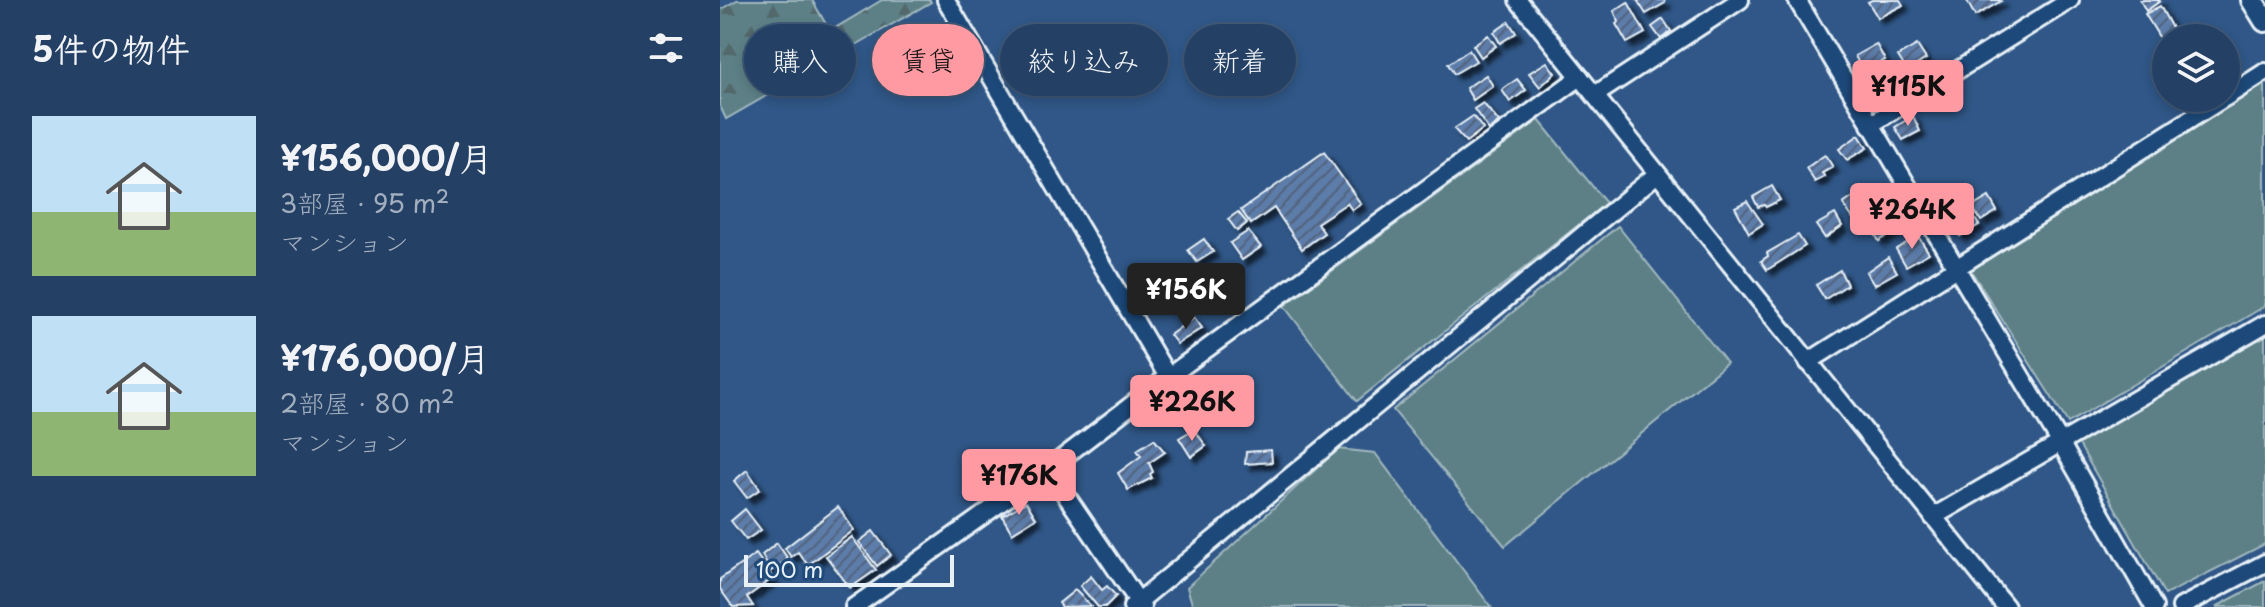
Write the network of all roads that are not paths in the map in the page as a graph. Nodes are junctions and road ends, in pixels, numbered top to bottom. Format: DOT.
graph roads {
  1 [pos="946,0"];
  2 [pos="1518,0"];
  3 [pos="1740,0"];
  4 [pos="1797,0"];
  5 [pos="2070,0"];
  6 [pos="2252,0"];
  7 [pos="2265,21"];
  8 [pos="2265,72"];
  9 [pos="1580,77"];
  10 [pos="2240,88"];
  11 [pos="1595,95"];
  12 [pos="2201,112"];
  13 [pos="1870,125"];
  14 [pos="1657,174"];
  15 [pos="1956,266"];
  16 [pos="2265,324"];
  17 [pos="1808,362"];
  18 [pos="1168,377"];
  19 [pos="2060,442"];
  20 [pos="1048,469"];
  21 [pos="1933,517"];
  22 [pos="2265,563"];
  23 [pos="1138,605"];
  24 [pos="854,607"];
  25 [pos="2006,607"];
  26 [pos="2154,607"];
  27 [pos="2181,607"];
  1 -- 18 [label="street"];
  2 -- 9 [label="street"];
  3 -- 11 [label="street"];
  4 -- 13 [label="street"];
  5 -- 13 [label="street"];
  6 -- 7 [label="main road"];
  8 -- 10 [label="street"];
  9 -- 11 [label="street"];
  9 -- 18 [label="street"];
  11 -- 14 [label="street"];
  12 -- 15 [label="street"];
  13 -- 15 [label="street"];
  14 -- 17 [label="street"];
  14 -- 23 [label="street"];
  15 -- 17 [label="street"];
  15 -- 19 [label="street"];
  16 -- 19 [label="street"];
  17 -- 21 [label="street"];
  18 -- 20 [label="street"];
  19 -- 21 [label="street"];
  19 -- 26 [label="street"];
  20 -- 23 [label="street"];
  20 -- 24 [label="street"];
  21 -- 25 [label="street"];
  22 -- 27 [label="street"];
}
